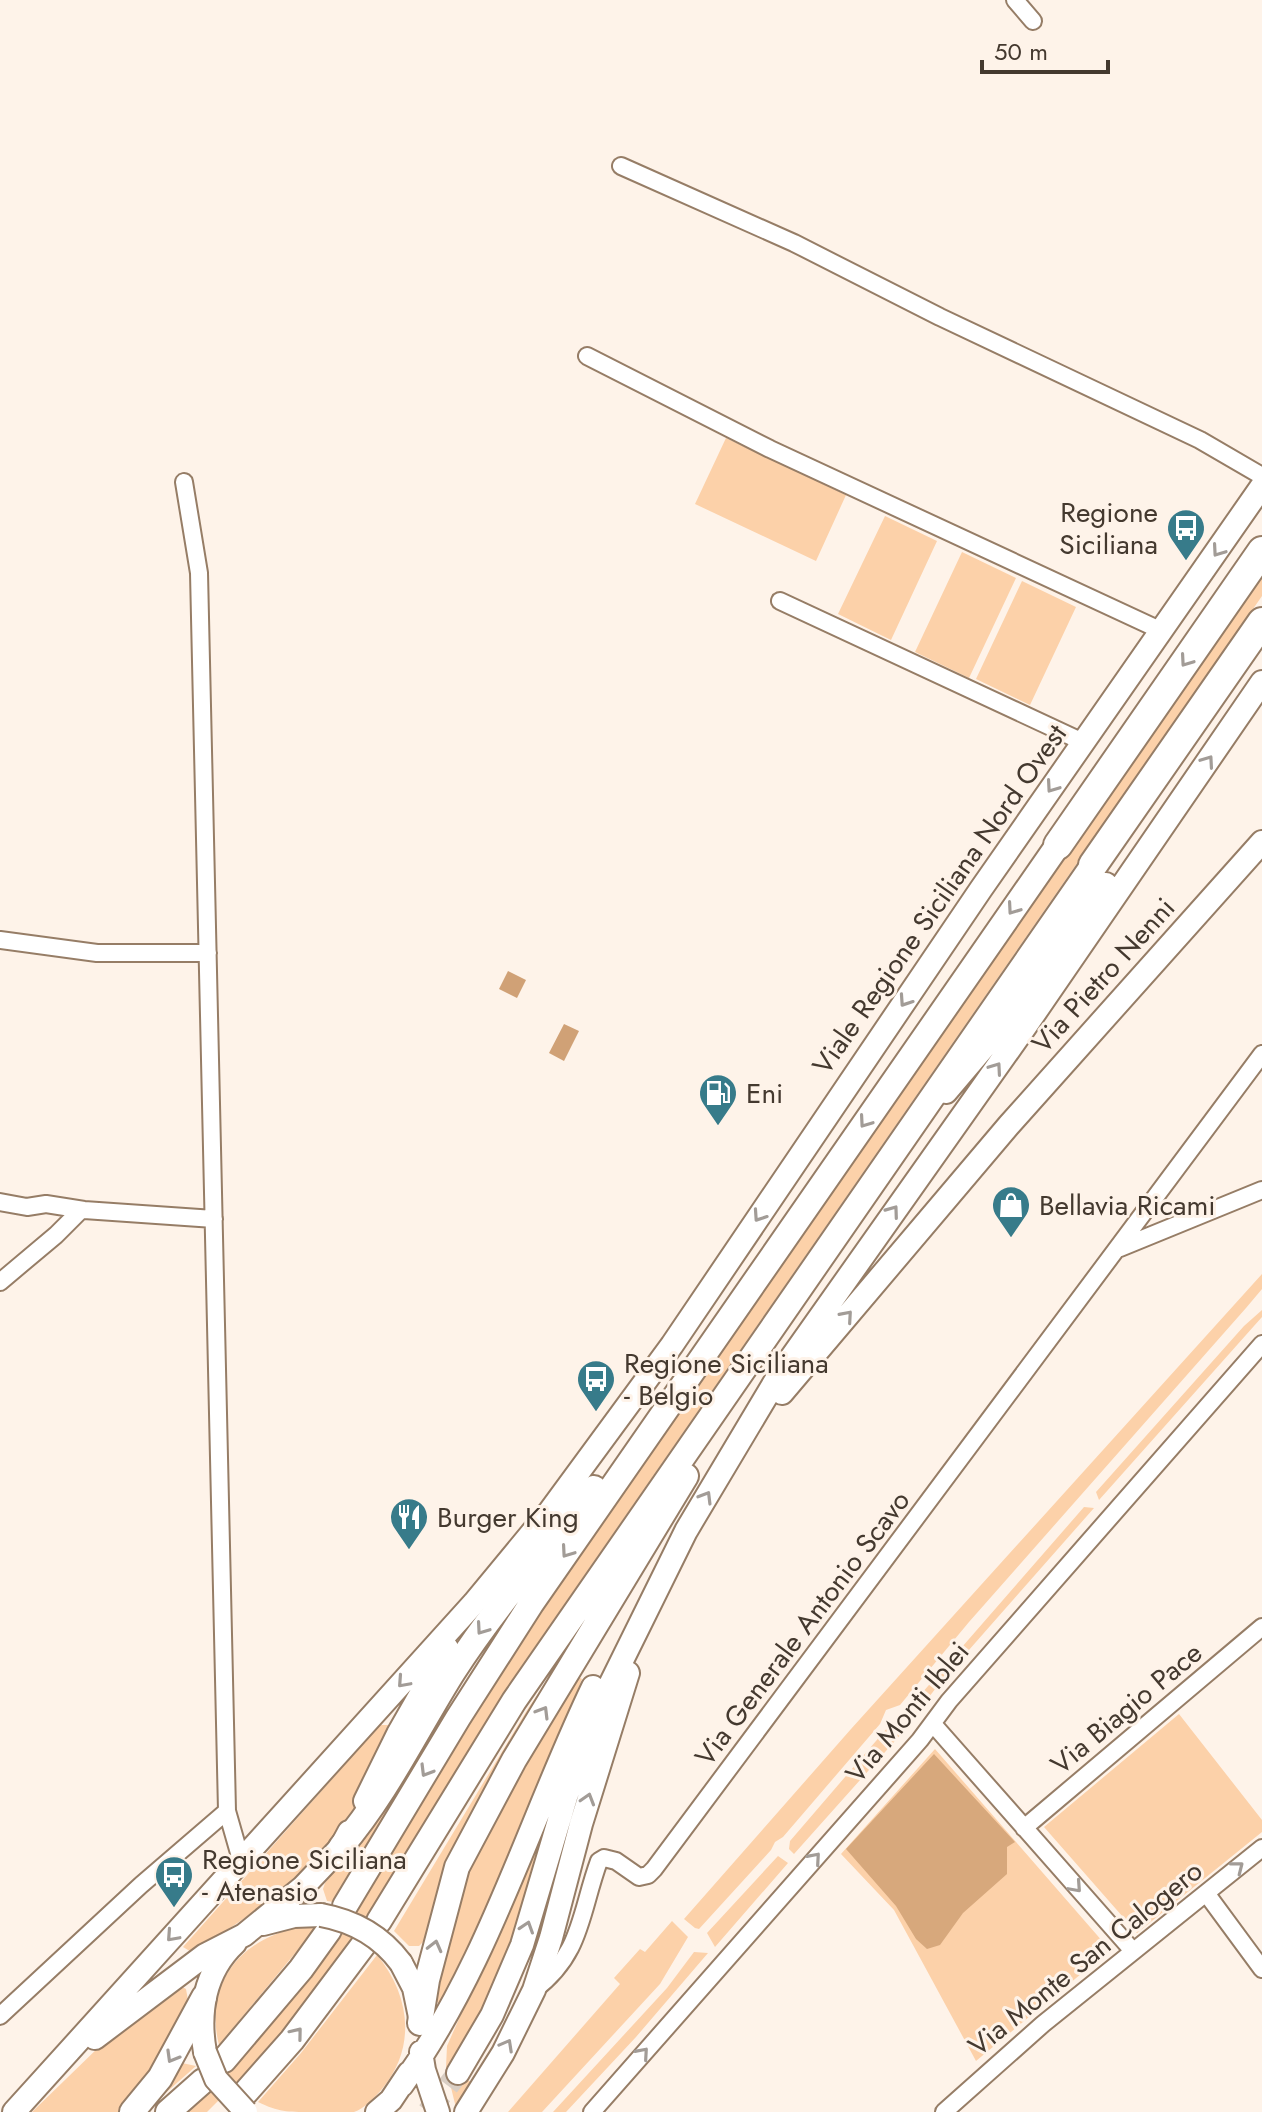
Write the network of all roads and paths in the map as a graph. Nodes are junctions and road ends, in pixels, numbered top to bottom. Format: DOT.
graph roads {
  1 [pos="1015,0"];
  2 [pos="1033,21"];
  3 [pos="621,166"];
  4 [pos="587,356"];
  5 [pos="1262,476"];
  6 [pos="184,482"];
  7 [pos="1262,486"];
  8 [pos="1262,551"];
  9 [pos="780,601"];
  10 [pos="1262,622"];
  11 [pos="1162,631"];
  12 [pos="1262,682"];
  13 [pos="1083,742"];
  14 [pos="1175,808"];
  15 [pos="1262,842"];
  16 [pos="1058,845"];
  17 [pos="1093,865"];
  18 [pos="0,940"];
  19 [pos="208,953"];
  20 [pos="1262,1054"];
  21 [pos="951,1131"];
  22 [pos="989,1148"];
  23 [pos="878,1172"];
  24 [pos="1262,1190"];
  25 [pos="0,1202"];
  26 [pos="81,1210"];
  27 [pos="214,1219"];
  28 [pos="1119,1249"];
  29 [pos="771,1258"];
  30 [pos="804,1280"];
  31 [pos="0,1282"];
  32 [pos="1262,1344"];
  33 [pos="726,1463"];
  34 [pos="686,1531"];
  35 [pos="474,1603"];
  36 [pos="649,1608"];
  37 [pos="1262,1627"];
  38 [pos="933,1724"];
  39 [pos="227,1811"];
  40 [pos="1024,1828"];
  41 [pos="341,1847"];
  42 [pos="1262,1848"];
  43 [pos="241,1860"];
  44 [pos="1206,1893"];
  45 [pos="345,1906"];
  46 [pos="379,1921"];
  47 [pos="325,1923"];
  48 [pos="244,1935"];
  49 [pos="364,1944"];
  50 [pos="1133,1951"];
  51 [pos="1262,1969"];
  52 [pos="534,1990"];
  53 [pos="204,1997"];
  54 [pos="0,2016"];
  55 [pos="420,2041"];
  56 [pos="214,2056"];
  57 [pos="458,2073"];
  58 [pos="203,2081"];
  59 [pos="37,2086"];
  60 [pos="246,2102"];
  61 [pos="14,2112"];
  62 [pos="132,2112"];
  63 [pos="168,2112"];
  64 [pos="377,2112"];
  65 [pos="438,2112"];
  66 [pos="466,2112"];
  67 [pos="592,2112"];
  68 [pos="944,2112"];
  1 -- 2 [label="street"];
  3 -- 5 [label="street"];
  4 -- 11 [label="street"];
  6 -- 19 [label="street"];
  7 -- 11 [label="street, Viale Regione Siciliana Nord Ovest, one-way"];
  8 -- 16 [label="highway, one-way"];
  9 -- 13 [label="street"];
  10 -- 17 [label="highway"];
  11 -- 13 [label="street, Viale Regione Siciliana Nord Ovest"];
  14 -- 12 [label="street, one-way"];
  13 -- 35 [label="street, Viale Regione Siciliana Nord Ovest, one-way"];
  21 -- 14 [label="street, one-way"];
  14 -- 23 [label="street"];
  15 -- 22 [label="street, Via Pietro Nenni"];
  16 -- 29 [label="main road, one-way"];
  17 -- 23 [label="main road"];
  18 -- 19 [label="street"];
  19 -- 27 [label="street"];
  20 -- 28 [label="street, Via Generale Antonio Scavo"];
  21 -- 22 [label="street, Via Pietro Nenni"];
  33 -- 21 [label="street, one-way"];
  33 -- 22 [label="street, Via Pietro Nenni, one-way"];
  23 -- 30 [label="main road"];
  24 -- 28 [label="street"];
  25 -- 26 [label="street"];
  26 -- 27 [label="street"];
  26 -- 31 [label="street"];
  27 -- 39 [label="street"];
  28 -- 52 [label="street, Via Generale Antonio Scavo"];
  29 -- 41 [label="main road, one-way"];
  29 -- 45 [label="main road, one-way"];
  30 -- 46 [label="main road"];
  55 -- 30 [label="main road, one-way"];
  32 -- 38 [label="street, Via Monti Iblei"];
  34 -- 33 [label="street, one-way"];
  34 -- 36 [label="street"];
  34 -- 55 [label="street"];
  35 -- 41 [label="street"];
  35 -- 43 [label="street, Viale Regione Siciliana Nord Ovest, one-way"];
  52 -- 36 [label="street, one-way"];
  57 -- 36 [label="street, one-way"];
  37 -- 40 [label="street, Via Biagio Pace"];
  38 -- 40 [label="street"];
  67 -- 38 [label="street, Via Monti Iblei, one-way"];
  39 -- 43 [label="street"];
  39 -- 54 [label="street"];
  40 -- 50 [label="street, one-way"];
  41 -- 48 [label="street"];
  44 -- 42 [label="street, Via Monte San Calogero, one-way"];
  43 -- 59 [label="street, Viale Regione Siciliana Nord Ovest, one-way"];
  44 -- 50 [label="street, Via Monte San Calogero"];
  44 -- 51 [label="street"];
  47 -- 48 [label="street"];
  47 -- 55 [label="street, bridge"];
  47 -- 56 [label="main road"];
  48 -- 53 [label="street"];
  48 -- 59 [label="street"];
  60 -- 49 [label="main road, one-way"];
  50 -- 68 [label="street, Via Monte San Calogero"];
  66 -- 52 [label="street, one-way"];
  53 -- 56 [label="street"];
  53 -- 62 [label="main road, one-way"];
  55 -- 64 [label="street"];
  55 -- 65 [label="street"];
  56 -- 60 [label="street, bridge"];
  58 -- 63 [label="main road"];
  59 -- 61 [label="street, Viale Regione Siciliana Nord Ovest"];
}
